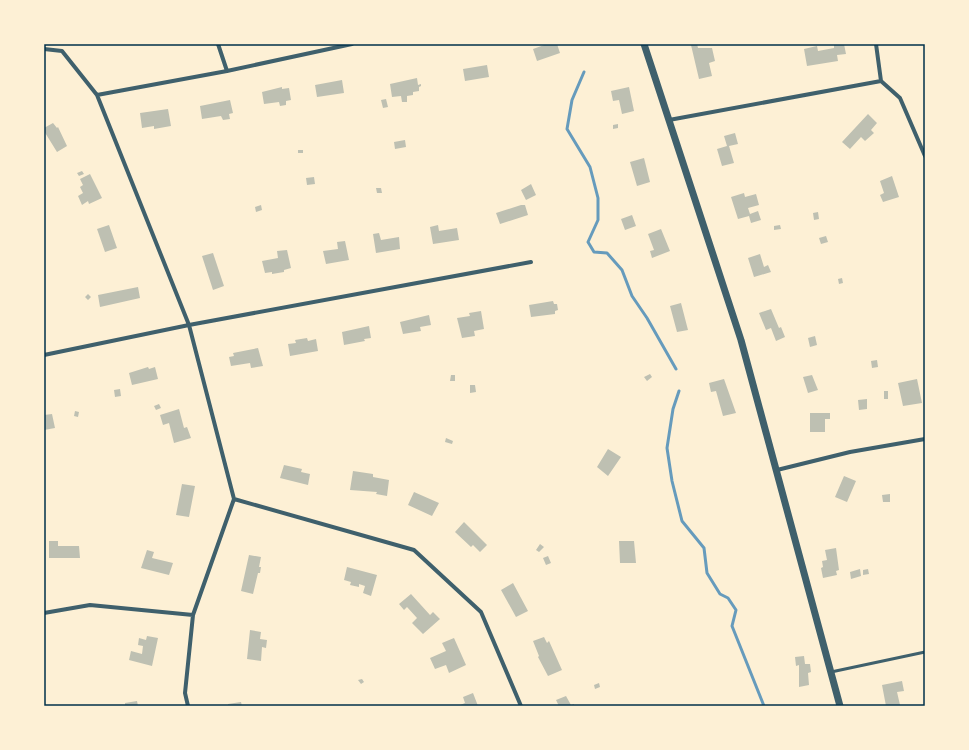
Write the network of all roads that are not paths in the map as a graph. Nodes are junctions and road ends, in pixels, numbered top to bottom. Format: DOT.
graph roads {
  1 [pos="218,44"];
  2 [pos="352,44"];
  3 [pos="644,44"];
  4 [pos="876,44"];
  5 [pos="44,49"];
  6 [pos="228,72"];
  7 [pos="881,81"];
  8 [pos="97,95"];
  9 [pos="668,120"];
  10 [pos="925,156"];
  11 [pos="531,262"];
  12 [pos="189,326"];
  13 [pos="44,355"];
  14 [pos="925,439"];
  15 [pos="777,470"];
  16 [pos="234,499"];
  17 [pos="44,613"];
  18 [pos="193,615"];
  19 [pos="925,652"];
  20 [pos="830,672"];
  21 [pos="188,706"];
  22 [pos="521,706"];
  23 [pos="840,706"];
  1 -- 6 [label="street"];
  2 -- 6 [label="street"];
  3 -- 9 [label="street"];
  4 -- 7 [label="street"];
  5 -- 8 [label="street"];
  6 -- 8 [label="street"];
  7 -- 9 [label="street"];
  7 -- 10 [label="street"];
  8 -- 12 [label="street"];
  9 -- 15 [label="street"];
  11 -- 12 [label="street"];
  12 -- 13 [label="street"];
  12 -- 16 [label="street"];
  14 -- 15 [label="street"];
  15 -- 20 [label="street"];
  16 -- 18 [label="street"];
  16 -- 22 [label="street"];
  17 -- 18 [label="street"];
  18 -- 21 [label="street"];
  19 -- 20 [label="lane"];
  20 -- 23 [label="street"];
}
